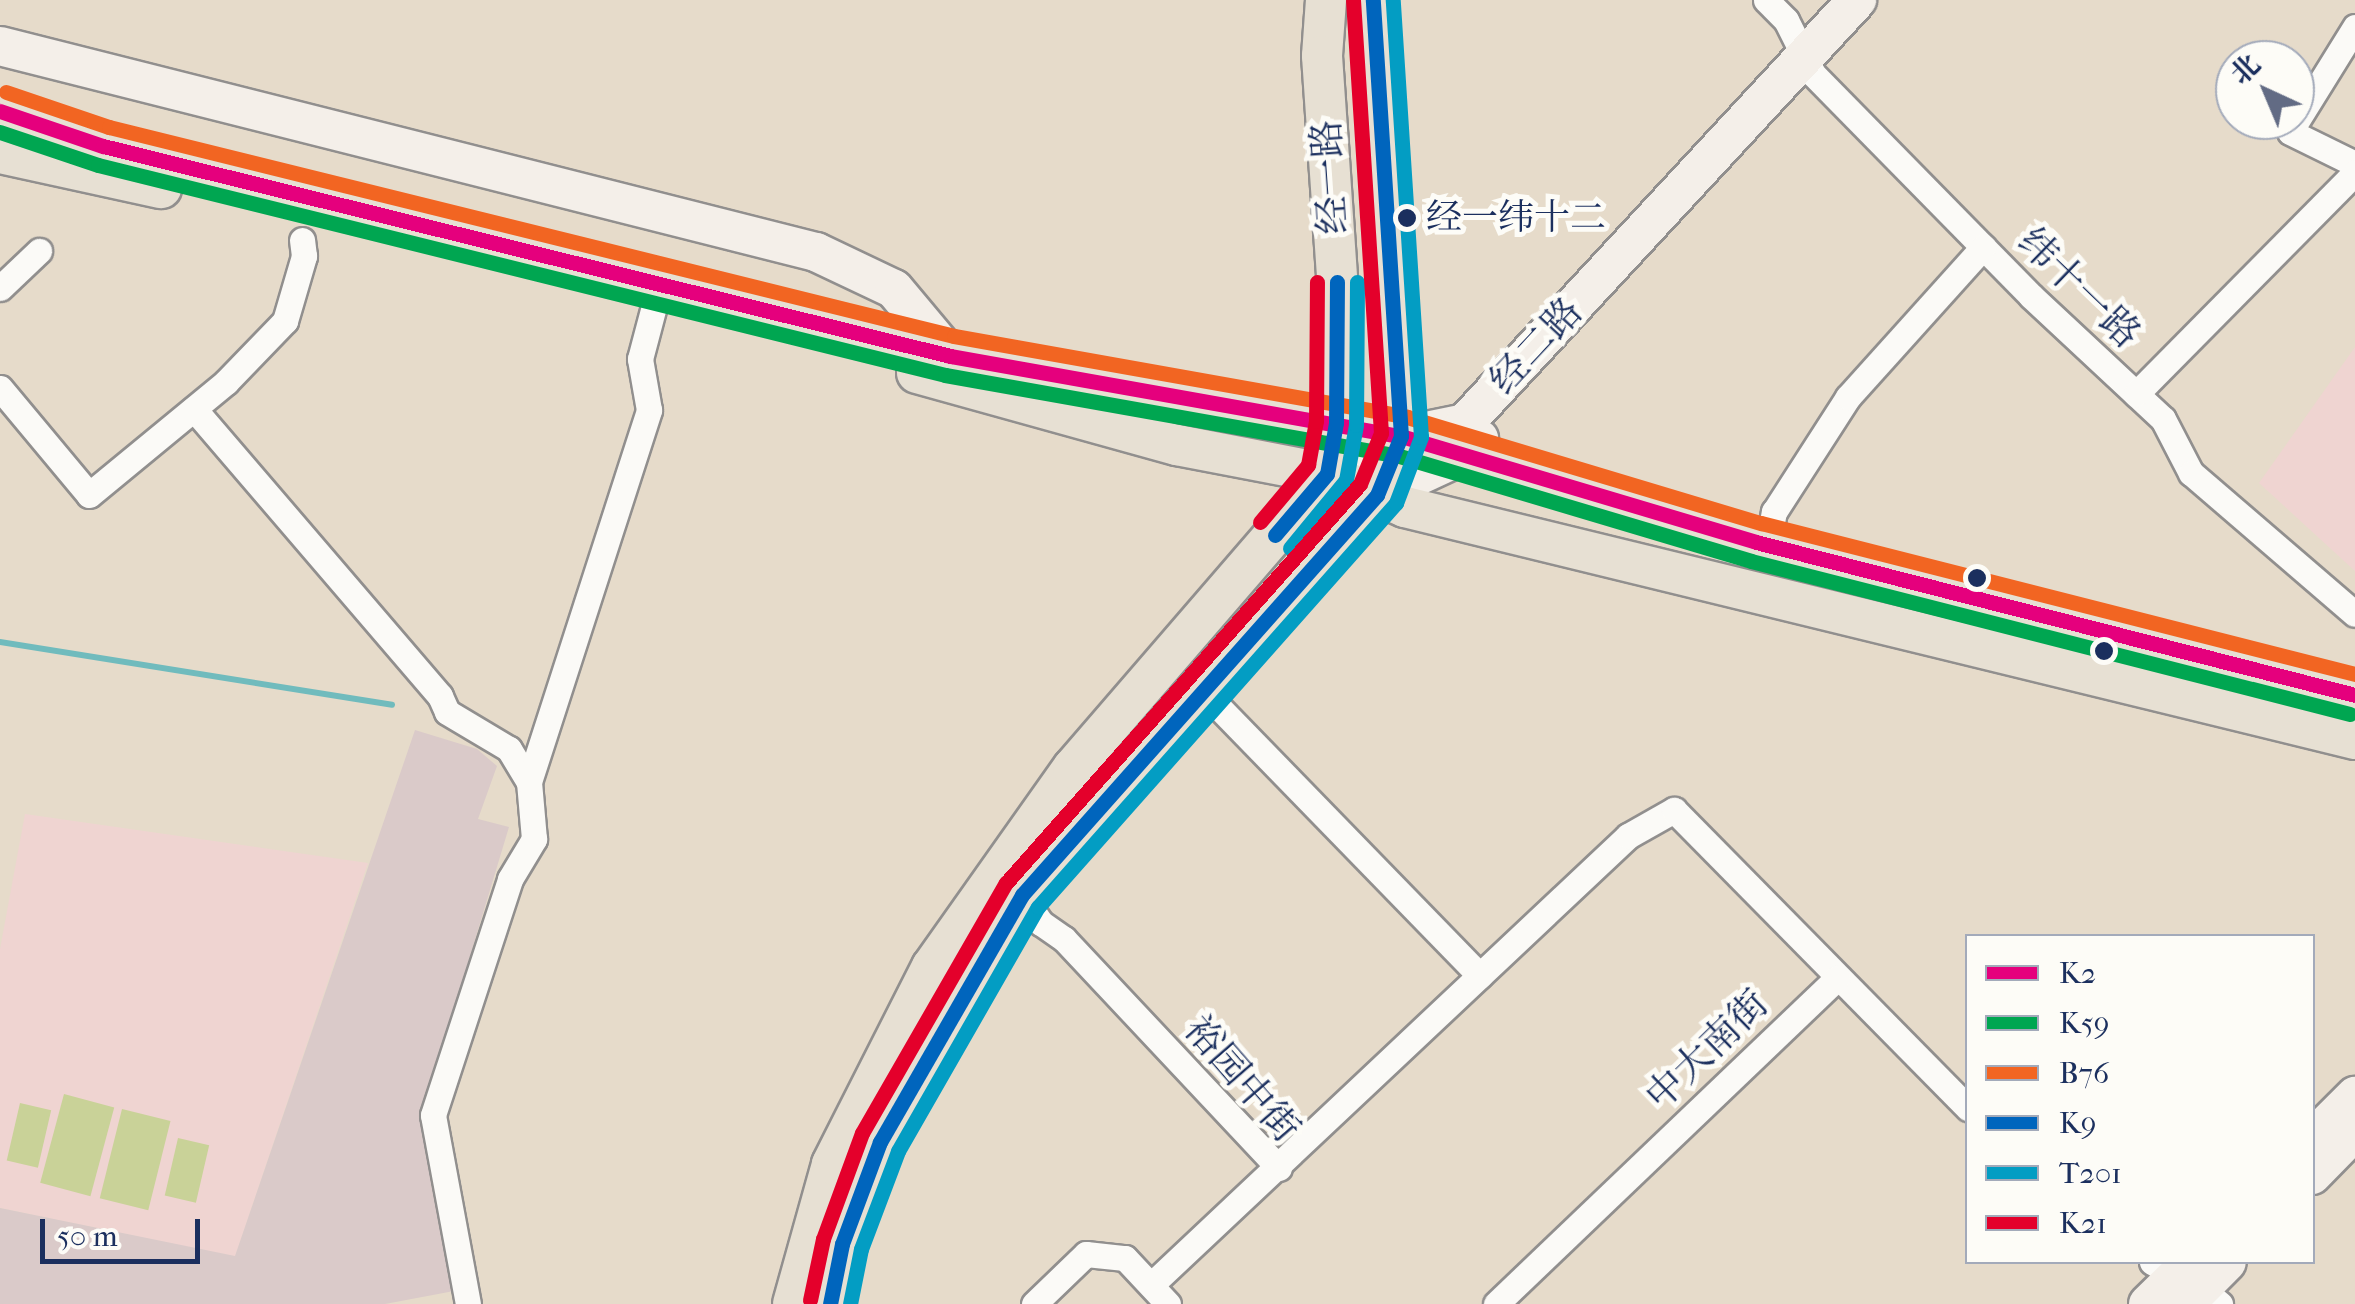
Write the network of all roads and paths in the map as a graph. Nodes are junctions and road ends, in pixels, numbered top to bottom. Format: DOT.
graph roads {
  1 [pos="1326,0"];
  2 [pos="1373,0"];
  3 [pos="1766,0"];
  4 [pos="1856,0"];
  5 [pos="1876,0"];
  6 [pos="2355,27"];
  7 [pos="0,46"];
  8 [pos="1810,66"];
  9 [pos="0,111"];
  10 [pos="0,152"];
  11 [pos="2355,164"];
  12 [pos="2355,173"];
  13 [pos="302,240"];
  14 [pos="1983,247"];
  15 [pos="39,250"];
  16 [pos="0,288"];
  17 [pos="654,306"];
  18 [pos="950,356"];
  19 [pos="0,388"];
  20 [pos="2136,394"];
  21 [pos="194,410"];
  22 [pos="1336,423"];
  23 [pos="1401,436"];
  24 [pos="1463,455"];
  25 [pos="1328,474"];
  26 [pos="1377,495"];
  27 [pos="1768,545"];
  28 [pos="2355,614"];
  29 [pos="1203,691"];
  30 [pos="2355,695"];
  31 [pos="2355,739"];
  32 [pos="529,782"];
  33 [pos="1022,895"];
  34 [pos="1480,976"];
  35 [pos="1837,978"];
  36 [pos="2355,1096"];
  37 [pos="1965,1105"];
  38 [pos="2355,1131"];
  39 [pos="2315,1136"];
  40 [pos="1279,1168"];
  41 [pos="2315,1172"];
  42 [pos="2193,1279"];
  43 [pos="1160,1295"];
  44 [pos="468,1304"];
  45 [pos="793,1304"];
  46 [pos="830,1304"];
  47 [pos="1034,1304"];
  48 [pos="1496,1304"];
  49 [pos="2148,1304"];
  1 -- 22 [label="main road, 经一路"];
  2 -- 23 [label="main road, 经一路"];
  3 -- 8 [label="street, 纬十一路"];
  4 -- 8 [label="street, 经二路"];
  5 -- 8 [label="street, 经二路"];
  6 -- 11 [label="street"];
  7 -- 18 [label="street"];
  8 -- 14 [label="street, 纬十一路"];
  8 -- 23 [label="street, 经二路"];
  8 -- 24 [label="street, 经二路"];
  9 -- 18 [label="main road"];
  10 -- 17 [label="main road"];
  12 -- 20 [label="street"];
  13 -- 21 [label="street"];
  14 -- 20 [label="street, 纬十一路"];
  14 -- 27 [label="street"];
  15 -- 16 [label="street"];
  17 -- 25 [label="main road"];
  17 -- 32 [label="street"];
  18 -- 22 [label="main road"];
  19 -- 21 [label="street"];
  20 -- 28 [label="street, 纬十一路"];
  21 -- 32 [label="street"];
  22 -- 23 [label="main road"];
  22 -- 25 [label="main road, 经一路"];
  23 -- 24 [label="main road"];
  23 -- 25 [label="street, 经二路"];
  23 -- 26 [label="main road, 经一路"];
  24 -- 26 [label="street, 经二路"];
  24 -- 27 [label="main road"];
  25 -- 26 [label="main road"];
  25 -- 45 [label="main road, 经二路"];
  26 -- 29 [label="main road, 经二路"];
  26 -- 31 [label="main road"];
  27 -- 30 [label="main road"];
  29 -- 33 [label="main road, 经二路"];
  29 -- 34 [label="street"];
  32 -- 44 [label="street"];
  33 -- 40 [label="street, 裕园中街"];
  33 -- 46 [label="main road, 经二路"];
  34 -- 35 [label="street"];
  34 -- 40 [label="street"];
  35 -- 37 [label="street"];
  35 -- 48 [label="street, 中大南街"];
  36 -- 39 [label="street"];
  38 -- 41 [label="street"];
  40 -- 43 [label="street, 裕园中街"];
  42 -- 49 [label="street"];
  43 -- 47 [label="street"];
}
